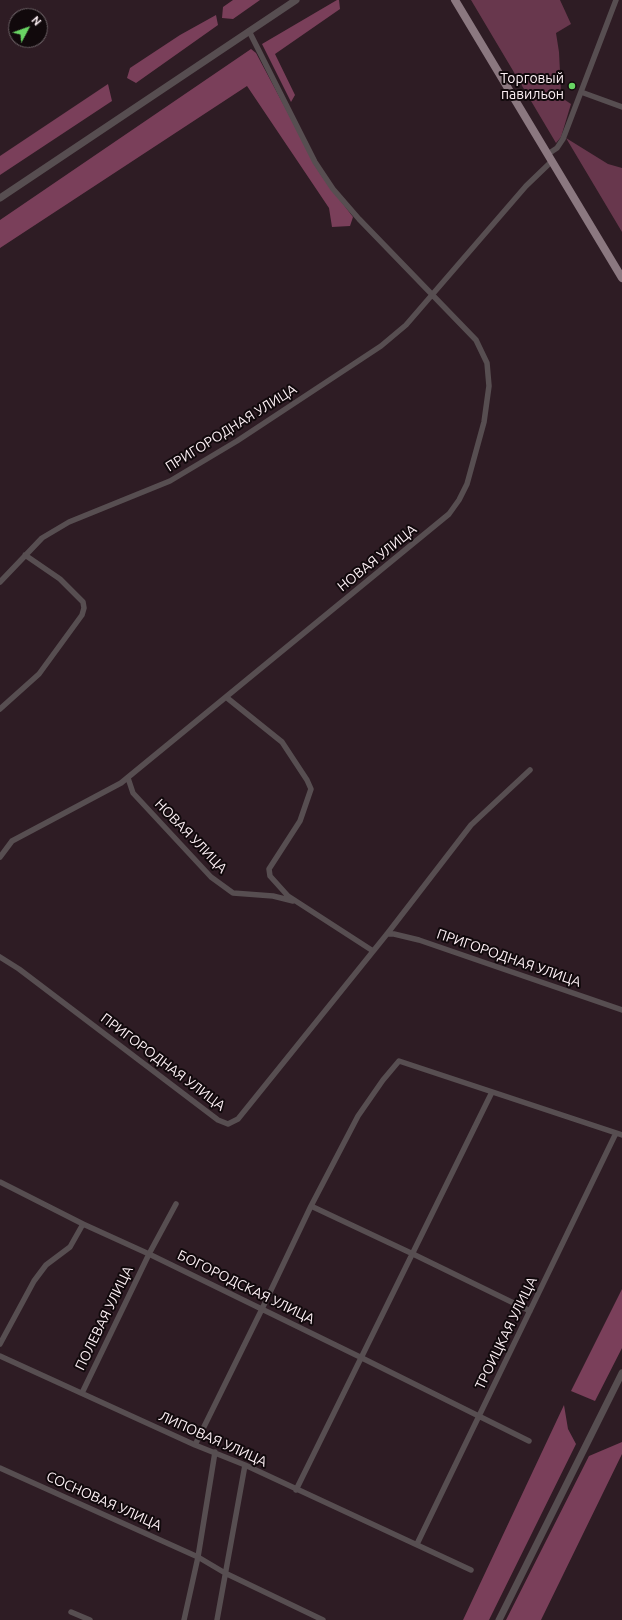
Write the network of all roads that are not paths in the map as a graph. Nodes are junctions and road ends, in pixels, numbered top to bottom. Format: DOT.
graph roads {
  1 [pos="296,0"];
  2 [pos="455,0"];
  3 [pos="616,0"];
  4 [pos="249,31"];
  5 [pos="581,92"];
  6 [pos="622,107"];
  7 [pos="550,158"];
  8 [pos="0,198"];
  9 [pos="622,278"];
  10 [pos="432,295"];
  11 [pos="25,555"];
  12 [pos="0,582"];
  13 [pos="226,697"];
  14 [pos="0,709"];
  15 [pos="530,770"];
  16 [pos="128,778"];
  17 [pos="0,857"];
  18 [pos="298,902"];
  19 [pos="387,934"];
  20 [pos="373,951"];
  21 [pos="0,957"];
  22 [pos="622,1010"];
  23 [pos="492,1092"];
  24 [pos="616,1133"];
  25 [pos="622,1135"];
  26 [pos="0,1182"];
  27 [pos="176,1204"];
  28 [pos="311,1206"];
  29 [pos="83,1224"];
  30 [pos="149,1254"];
  31 [pos="413,1254"];
  32 [pos="262,1309"];
  33 [pos="530,1311"];
  34 [pos="0,1344"];
  35 [pos="0,1356"];
  36 [pos="360,1357"];
  37 [pos="622,1373"];
  38 [pos="82,1393"];
  39 [pos="479,1416"];
  40 [pos="529,1441"];
  41 [pos="195,1445"];
  42 [pos="215,1452"];
  43 [pos="245,1465"];
  44 [pos="0,1468"];
  45 [pos="296,1490"];
  46 [pos="417,1544"];
  47 [pos="198,1557"];
  48 [pos="471,1570"];
  49 [pos="225,1573"];
  50 [pos="71,1612"];
  51 [pos="90,1620"];
  52 [pos="184,1620"];
  53 [pos="217,1620"];
  54 [pos="323,1620"];
  55 [pos="499,1620"];
  1 -- 4 [label="street"];
  2 -- 7 [label="main road"];
  3 -- 5 [label="street, ПРИГОРОДНАЯ УЛИЦА"];
  4 -- 8 [label="street"];
  4 -- 10 [label="street, НОВАЯ УЛИЦА"];
  5 -- 6 [label="street"];
  5 -- 7 [label="street, ПРИГОРОДНАЯ УЛИЦА"];
  7 -- 9 [label="main road"];
  7 -- 10 [label="street, ПРИГОРОДНАЯ УЛИЦА"];
  10 -- 11 [label="street, ПРИГОРОДНАЯ УЛИЦА"];
  10 -- 13 [label="street, НОВАЯ УЛИЦА"];
  11 -- 12 [label="street, ПРИГОРОДНАЯ УЛИЦА"];
  11 -- 14 [label="street"];
  13 -- 16 [label="street, НОВАЯ УЛИЦА"];
  13 -- 18 [label="street"];
  15 -- 19 [label="street, ПРИГОРОДНАЯ УЛИЦА"];
  16 -- 17 [label="street, НОВАЯ УЛИЦА"];
  16 -- 18 [label="street, НОВАЯ УЛИЦА"];
  18 -- 20 [label="street"];
  19 -- 20 [label="street, ПРИГОРОДНАЯ УЛИЦА"];
  19 -- 22 [label="street, ПРИГОРОДНАЯ УЛИЦА"];
  20 -- 21 [label="street, ПРИГОРОДНАЯ УЛИЦА"];
  23 -- 24 [label="street"];
  23 -- 28 [label="street"];
  23 -- 31 [label="street"];
  24 -- 25 [label="street"];
  24 -- 33 [label="street, ТРОИЦКАЯ УЛИЦА"];
  26 -- 29 [label="street, БОГОРОДСКАЯ УЛИЦА"];
  27 -- 30 [label="street, ПОЛЕВАЯ УЛИЦА"];
  28 -- 31 [label="street"];
  28 -- 32 [label="street"];
  29 -- 30 [label="street, БОГОРОДСКАЯ УЛИЦА"];
  29 -- 34 [label="street"];
  30 -- 32 [label="street, БОГОРОДСКАЯ УЛИЦА"];
  30 -- 38 [label="street, ПОЛЕВАЯ УЛИЦА"];
  31 -- 33 [label="street"];
  31 -- 36 [label="street"];
  32 -- 36 [label="street, БОГОРОДСКАЯ УЛИЦА"];
  32 -- 41 [label="street"];
  33 -- 39 [label="street, ТРОИЦКАЯ УЛИЦА"];
  35 -- 38 [label="street, ЛИПОВАЯ УЛИЦА"];
  36 -- 39 [label="street, БОГОРОДСКАЯ УЛИЦА"];
  36 -- 45 [label="street"];
  37 -- 55 [label="street"];
  38 -- 41 [label="street, ЛИПОВАЯ УЛИЦА"];
  39 -- 40 [label="street, БОГОРОДСКАЯ УЛИЦА"];
  39 -- 46 [label="street, ТРОИЦКАЯ УЛИЦА"];
  41 -- 42 [label="street, ЛИПОВАЯ УЛИЦА"];
  42 -- 43 [label="street, ЛИПОВАЯ УЛИЦА"];
  42 -- 47 [label="street"];
  43 -- 45 [label="street, ЛИПОВАЯ УЛИЦА"];
  43 -- 49 [label="street"];
  44 -- 47 [label="street, СОСНОВАЯ УЛИЦА"];
  45 -- 46 [label="street, ЛИПОВАЯ УЛИЦА"];
  46 -- 48 [label="street, ЛИПОВАЯ УЛИЦА"];
  47 -- 49 [label="street, СОСНОВАЯ УЛИЦА"];
  47 -- 52 [label="street"];
  49 -- 53 [label="street"];
  49 -- 54 [label="street, СОСНОВАЯ УЛИЦА"];
  50 -- 51 [label="street"];
}
